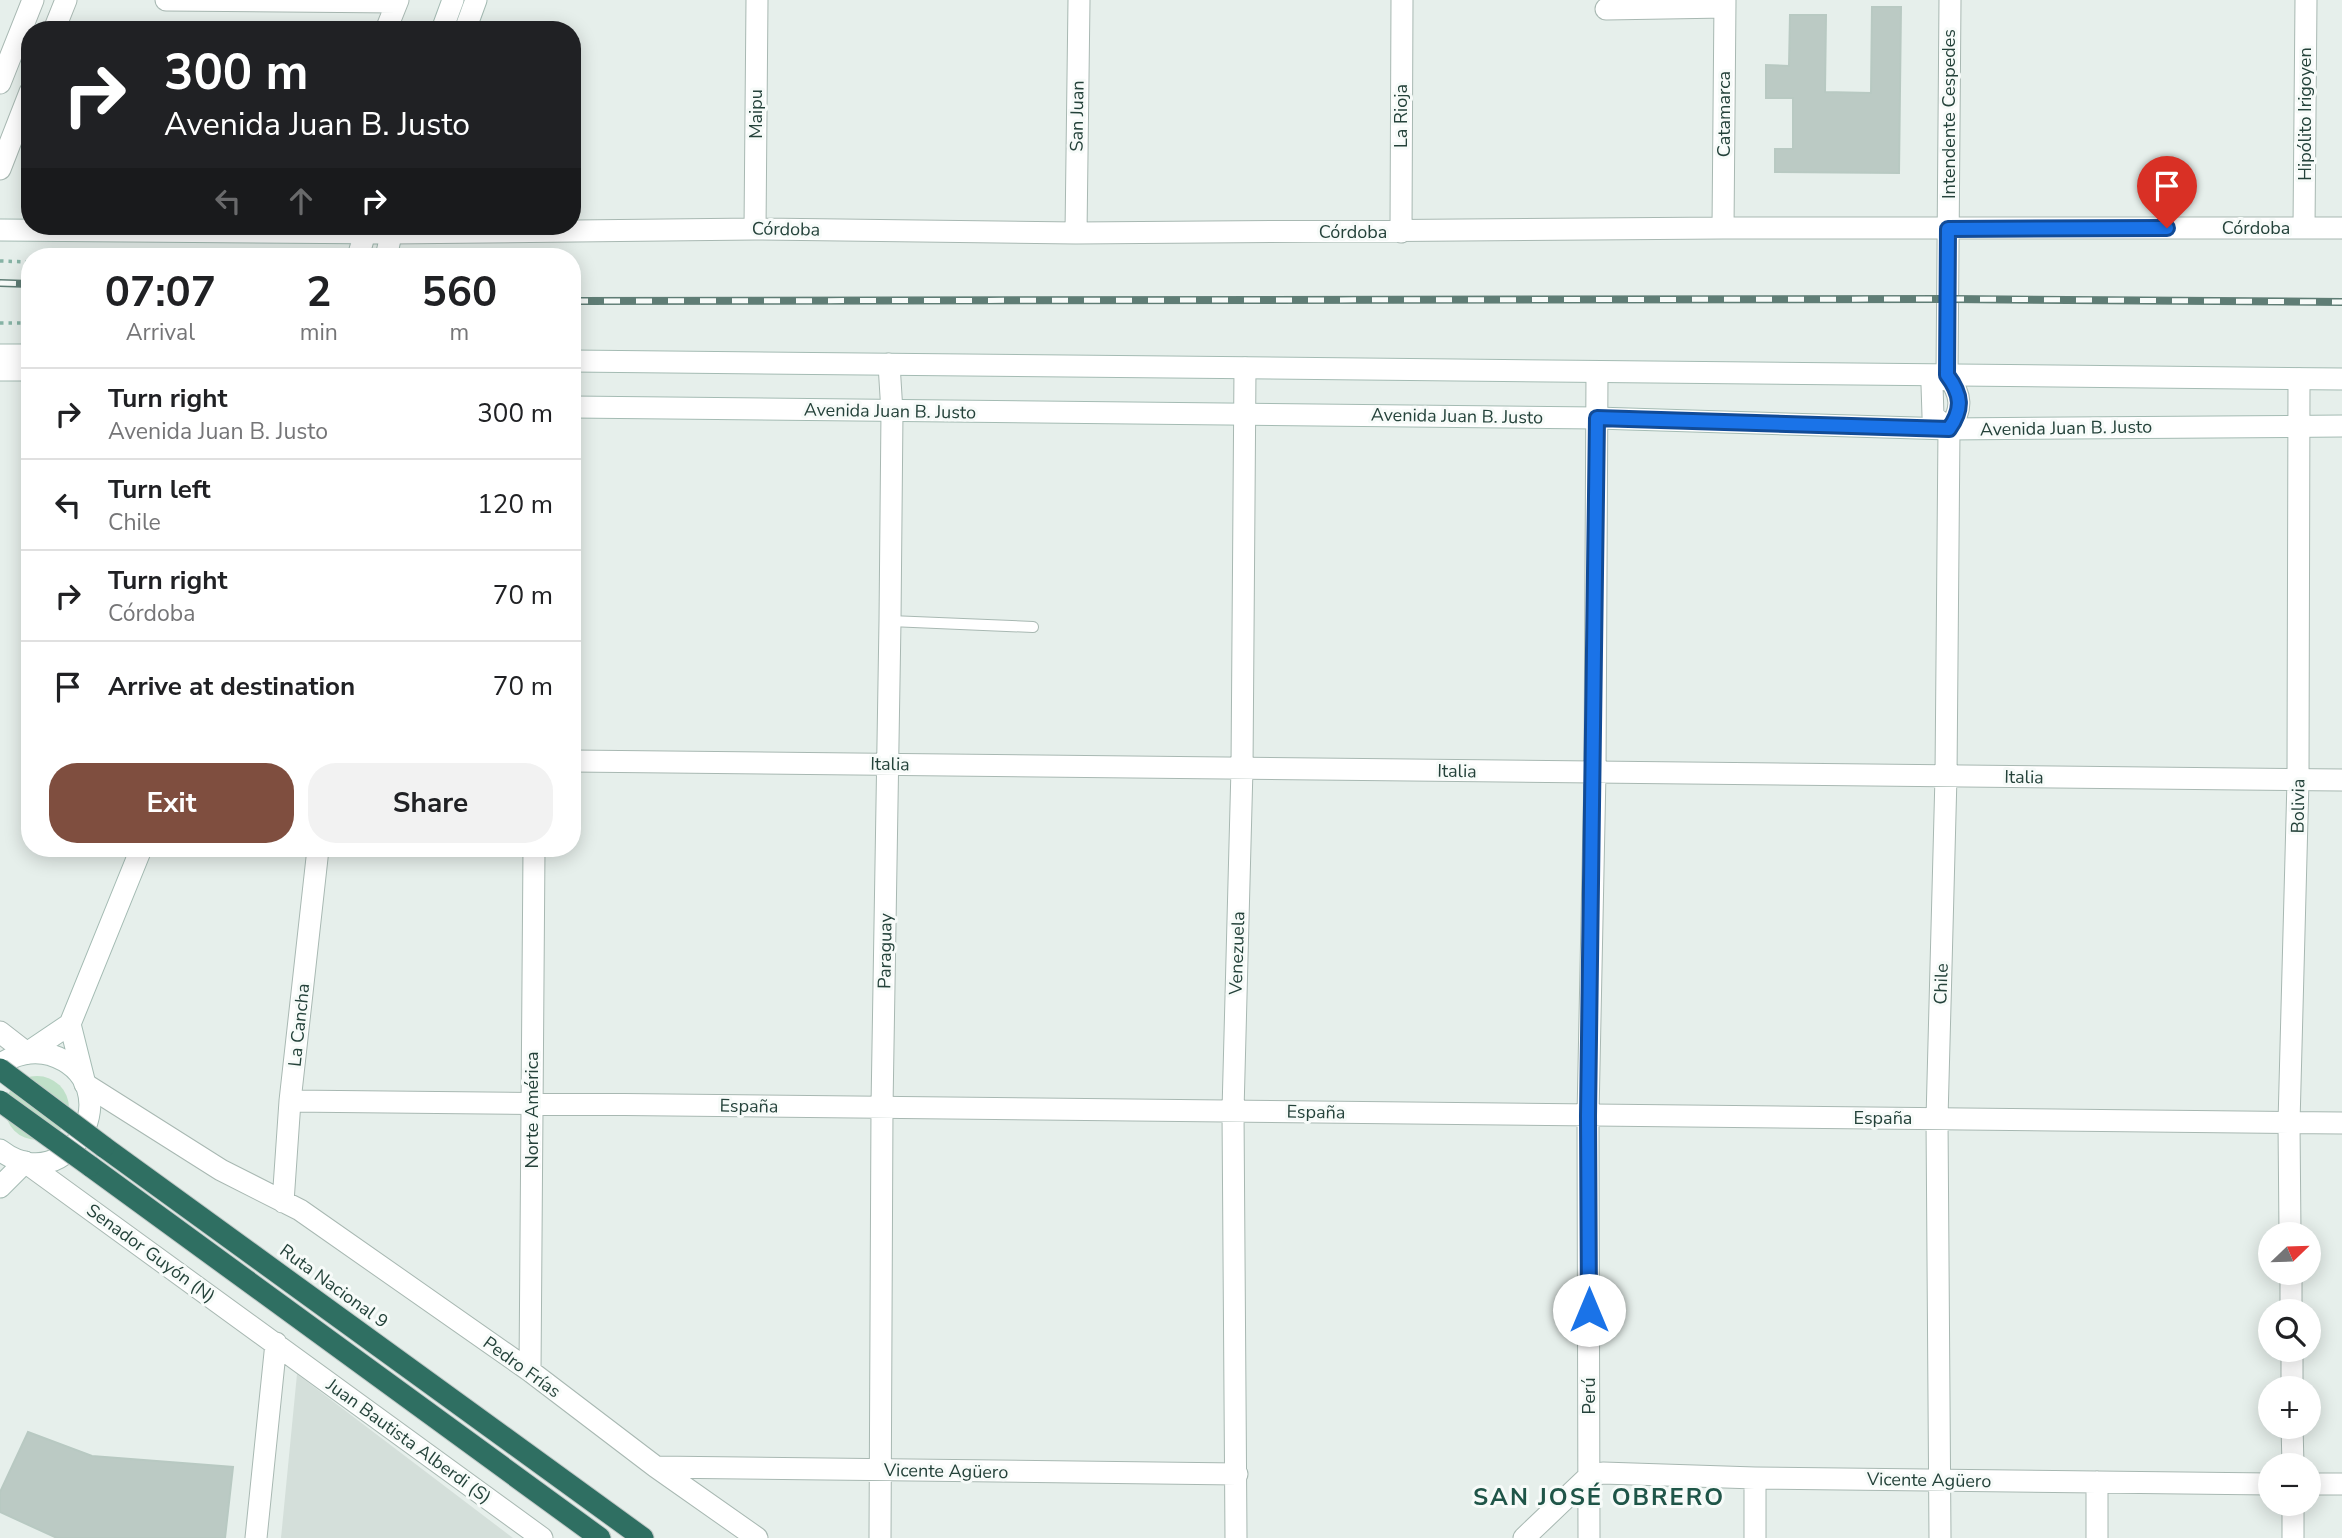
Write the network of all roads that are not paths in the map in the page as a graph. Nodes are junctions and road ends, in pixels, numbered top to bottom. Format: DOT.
graph roads {
  1 [pos="33,0"];
  2 [pos="66,0"];
  3 [pos="166,0"];
  4 [pos="453,0"];
  5 [pos="476,0"];
  6 [pos="757,0"];
  7 [pos="1079,0"];
  8 [pos="1402,0"];
  9 [pos="1950,0"];
  10 [pos="2306,0"];
  11 [pos="397,1"];
  12 [pos="1725,4"];
  13 [pos="1606,9"];
  14 [pos="25,21"];
  15 [pos="58,21"];
  16 [pos="389,21"];
  17 [pos="445,21"];
  18 [pos="468,21"];
  19 [pos="21,30"];
  20 [pos="0,83"];
  21 [pos="21,115"];
  22 [pos="0,169"];
  23 [pos="2304,227"];
  24 [pos="1723,228"];
  25 [pos="2342,228"];
  26 [pos="581,229"];
  27 [pos="755,229"];
  28 [pos="1948,229"];
  29 [pos="0,230"];
  30 [pos="21,230"];
  31 [pos="1401,232"];
  32 [pos="1076,233"];
  33 [pos="0,355"];
  34 [pos="21,355"];
  35 [pos="581,361"];
  36 [pos="889,364"];
  37 [pos="1245,368"];
  38 [pos="0,370"];
  39 [pos="21,370"];
  40 [pos="1597,372"];
  41 [pos="1947,375"];
  42 [pos="2299,379"];
  43 [pos="2342,379"];
  44 [pos="581,407"];
  45 [pos="892,412"];
  46 [pos="1245,414"];
  47 [pos="1597,418"];
  48 [pos="2301,425"];
  49 [pos="2342,426"];
  50 [pos="1949,429"];
  51 [pos="890,621"];
  52 [pos="1033,627"];
  53 [pos="581,761"];
  54 [pos="889,764"];
  55 [pos="1242,768"];
  56 [pos="1595,772"];
  57 [pos="1946,776"];
  58 [pos="2298,780"];
  59 [pos="2342,780"];
  60 [pos="138,857"];
  61 [pos="317,857"];
  62 [pos="534,857"];
  63 [pos="70,1024"];
  64 [pos="0,1032"];
  65 [pos="27,1053"];
  66 [pos="0,1067"];
  67 [pos="85,1084"];
  68 [pos="0,1101"];
  69 [pos="290,1101"];
  70 [pos="532,1103"];
  71 [pos="882,1107"];
  72 [pos="1233,1111"];
  73 [pos="1588,1116"];
  74 [pos="1937,1119"];
  75 [pos="2289,1123"];
  76 [pos="2342,1124"];
  77 [pos="0,1150"];
  78 [pos="25,1162"];
  79 [pos="0,1187"];
  80 [pos="283,1202"];
  81 [pos="2290,1222"];
  82 [pos="276,1343"];
  83 [pos="530,1371"];
  84 [pos="656,1467"];
  85 [pos="881,1470"];
  86 [pos="1237,1474"];
  87 [pos="1589,1476"];
  88 [pos="1755,1478"];
  89 [pos="1941,1480"];
  90 [pos="2097,1482"];
  91 [pos="2258,1484"];
  92 [pos="2321,1484"];
  93 [pos="2342,1484"];
  94 [pos="2293,1516"];
  95 [pos="256,1538"];
  96 [pos="542,1538"];
  97 [pos="600,1538"];
  98 [pos="643,1538"];
  99 [pos="757,1538"];
  100 [pos="880,1538"];
  101 [pos="1236,1538"];
  102 [pos="1524,1538"];
  103 [pos="1589,1538"];
  104 [pos="1755,1538"];
  105 [pos="1940,1538"];
  106 [pos="2097,1538"];
  107 [pos="2292,1538"];
  1 -- 14 [label="street"];
  2 -- 15 [label="street"];
  3 -- 11 [label="street"];
  4 -- 17 [label="street"];
  5 -- 18 [label="street"];
  6 -- 27 [label="street, Maipu"];
  7 -- 32 [label="street, San Juan"];
  8 -- 31 [label="street, La Rioja"];
  9 -- 28 [label="street, Intendente Cespedes"];
  10 -- 23 [label="street, Hipólito Irigoyen"];
  11 -- 16 [label="street"];
  12 -- 13 [label="street"];
  12 -- 24 [label="street, Catamarca"];
  19 -- 20 [label="street"];
  21 -- 22 [label="street"];
  23 -- 25 [label="street, Córdoba"];
  23 -- 28 [label="street, Córdoba"];
  24 -- 28 [label="street, Córdoba"];
  24 -- 31 [label="street, Córdoba"];
  26 -- 27 [label="street, Córdoba"];
  27 -- 32 [label="street, Córdoba"];
  28 -- 41 [label="street, Chile"];
  29 -- 30 [label="street, Córdoba"];
  31 -- 32 [label="street, Córdoba"];
  33 -- 34 [label="street"];
  35 -- 36 [label="street"];
  36 -- 37 [label="street"];
  36 -- 45 [label="street, Paraguay"];
  37 -- 40 [label="street"];
  37 -- 46 [label="street, Venezuela"];
  38 -- 39 [label="street"];
  40 -- 41 [label="street"];
  40 -- 47 [label="street, Perú"];
  41 -- 42 [label="street"];
  41 -- 50 [label="street, Chile"];
  42 -- 43 [label="street"];
  42 -- 48 [label="street, Bolivia"];
  44 -- 45 [label="street, Avenida Juan B. Justo"];
  45 -- 46 [label="street, Avenida Juan B. Justo"];
  45 -- 51 [label="street, Paraguay"];
  46 -- 47 [label="street, Avenida Juan B. Justo"];
  46 -- 55 [label="street, Venezuela"];
  47 -- 50 [label="street, Avenida Juan B. Justo"];
  47 -- 56 [label="street, Perú"];
  48 -- 49 [label="street, Avenida Juan B. Justo"];
  48 -- 50 [label="street, Avenida Juan B. Justo"];
  48 -- 58 [label="street, Bolivia"];
  50 -- 57 [label="street, Chile"];
  51 -- 52 [label="lane"];
  51 -- 54 [label="street, Paraguay"];
  53 -- 54 [label="street, Italia"];
  54 -- 55 [label="street, Italia"];
  54 -- 71 [label="street, Paraguay"];
  55 -- 56 [label="street, Italia"];
  55 -- 72 [label="street, Venezuela"];
  56 -- 57 [label="street, Italia"];
  56 -- 73 [label="street, Perú"];
  57 -- 58 [label="street, Italia"];
  57 -- 74 [label="street, Chile"];
  58 -- 59 [label="street, Italia"];
  58 -- 75 [label="street, Bolivia"];
  60 -- 63 [label="street"];
  61 -- 69 [label="street, La Cancha"];
  62 -- 70 [label="street, Norte América"];
  63 -- 65 [label="street"];
  63 -- 67 [label="street"];
  64 -- 65 [label="street"];
  65 -- 66 [label="street"];
  65 -- 67 [label="street"];
  66 -- 98 [label="highway, Ruta Nacional 9, bridge"];
  67 -- 78 [label="street"];
  67 -- 80 [label="street"];
  68 -- 97 [label="highway, bridge"];
  69 -- 70 [label="street, España"];
  69 -- 80 [label="street, La Cancha"];
  70 -- 71 [label="street, España"];
  70 -- 83 [label="street, Norte América"];
  71 -- 72 [label="street, España"];
  71 -- 85 [label="street, Paraguay"];
  72 -- 73 [label="street, España"];
  72 -- 86 [label="street, Venezuela"];
  73 -- 74 [label="street, España"];
  73 -- 87 [label="street, Perú"];
  74 -- 75 [label="street, España"];
  74 -- 89 [label="street, Chile"];
  75 -- 76 [label="street, España"];
  75 -- 81 [label="street, Bolivia"];
  77 -- 78 [label="street, Senador Guyón (N)"];
  78 -- 79 [label="street"];
  78 -- 82 [label="street, Senador Guyón (N)"];
  80 -- 83 [label="street, Pedro Frías"];
  82 -- 95 [label="street"];
  82 -- 96 [label="street, Juan Bautista Alberdi (S)"];
  83 -- 84 [label="street, Pedro Frías"];
  84 -- 85 [label="street, Vicente Agüero"];
  84 -- 99 [label="street, Pedro Frías"];
  85 -- 86 [label="street, Vicente Agüero"];
  85 -- 100 [label="street, Paraguay"];
  86 -- 101 [label="street, Venezuela"];
  87 -- 88 [label="street, Vicente Agüero"];
  87 -- 102 [label="street"];
  87 -- 103 [label="street, Perú"];
  88 -- 89 [label="street, Vicente Agüero"];
  88 -- 104 [label="street"];
  89 -- 90 [label="street, Vicente Agüero"];
  89 -- 105 [label="street, Chile"];
  90 -- 91 [label="street, Vicente Agüero"];
  90 -- 106 [label="street"];
  92 -- 93 [label="street"];
  94 -- 107 [label="street"];
}
